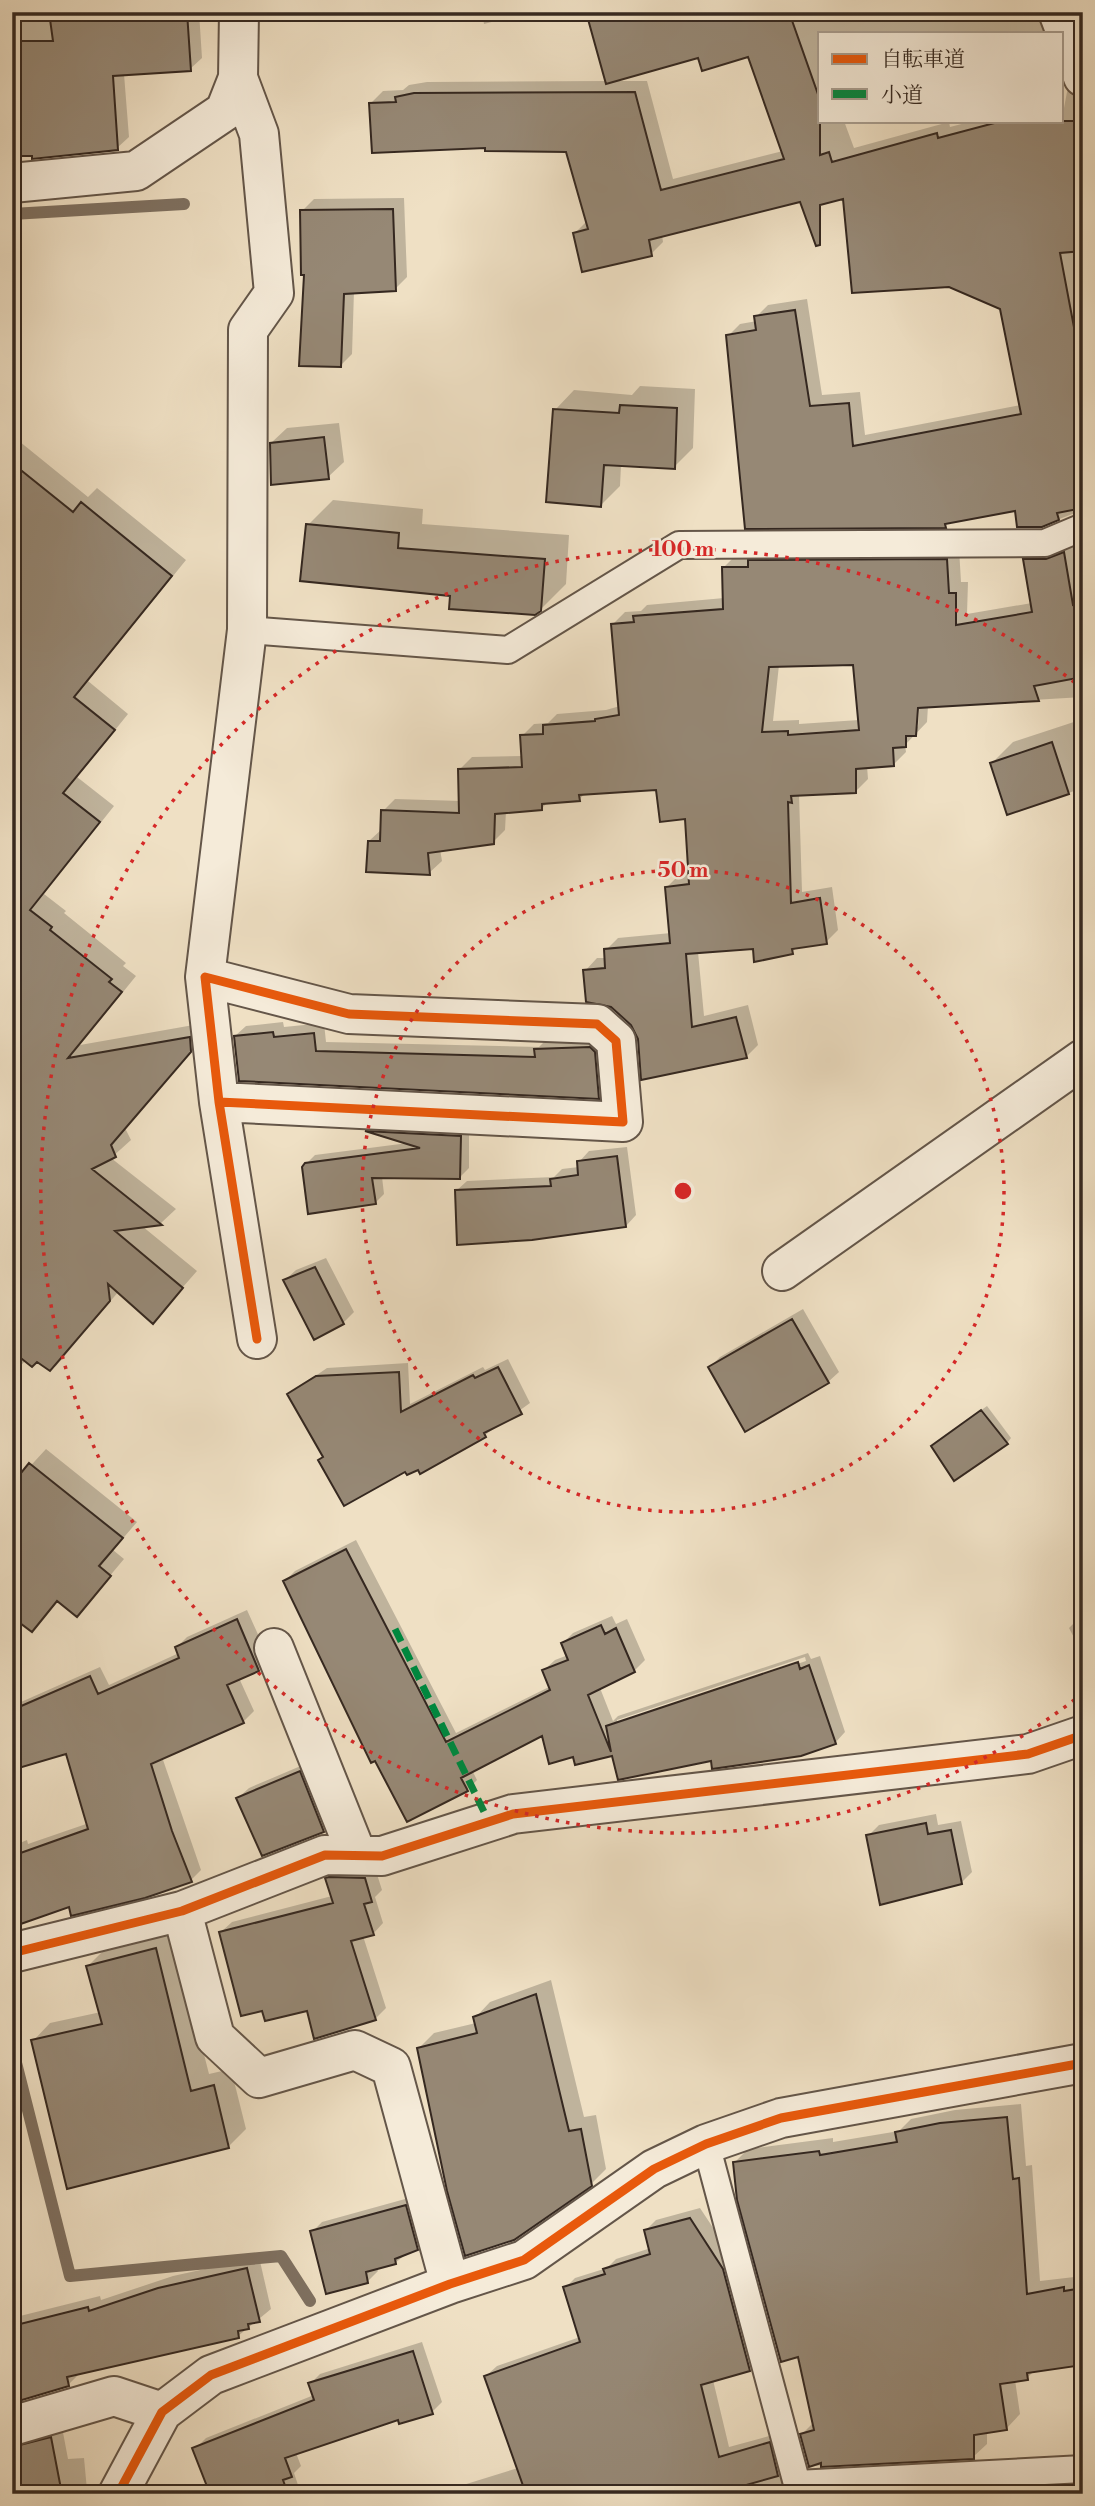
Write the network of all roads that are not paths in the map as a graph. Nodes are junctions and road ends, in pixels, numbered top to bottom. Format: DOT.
graph roads {
  1 [pos="239,12"];
  2 [pos="1058,12"];
  3 [pos="1083,77"];
  4 [pos="238,78"];
  5 [pos="12,183"];
  6 [pos="1083,527"];
  7 [pos="247,630"];
  8 [pos="205,977"];
  9 [pos="1083,1059"];
  10 [pos="219,1102"];
  11 [pos="782,1271"];
  12 [pos="257,1339"];
  13 [pos="274,1648"];
  14 [pos="1083,1735"];
  15 [pos="357,1855"];
  16 [pos="182,1911"];
  17 [pos="12,1953"];
  18 [pos="1083,2063"];
  19 [pos="706,2144"];
  20 [pos="450,2284"];
  21 [pos="162,2412"];
  22 [pos="12,2426"];
  23 [pos="1083,2469"];
  24 [pos="798,2489"];
  25 [pos="118,2494"];
  1 -- 4 [label="street"];
  2 -- 3 [label="street"];
  4 -- 5 [label="street"];
  4 -- 7 [label="street"];
  6 -- 7 [label="lane"];
  7 -- 8 [label="street"];
  8 -- 10 [label="street"];
  8 -- 10 [label="street"];
  9 -- 11 [label="street"];
  10 -- 12 [label="street"];
  13 -- 15 [label="street"];
  14 -- 15 [label="street"];
  15 -- 16 [label="street"];
  16 -- 17 [label="street"];
  16 -- 20 [label="street"];
  18 -- 19 [label="street"];
  19 -- 20 [label="street"];
  19 -- 24 [label="lane"];
  20 -- 21 [label="street"];
  21 -- 22 [label="street"];
  21 -- 25 [label="street"];
  23 -- 24 [label="lane"];
}
